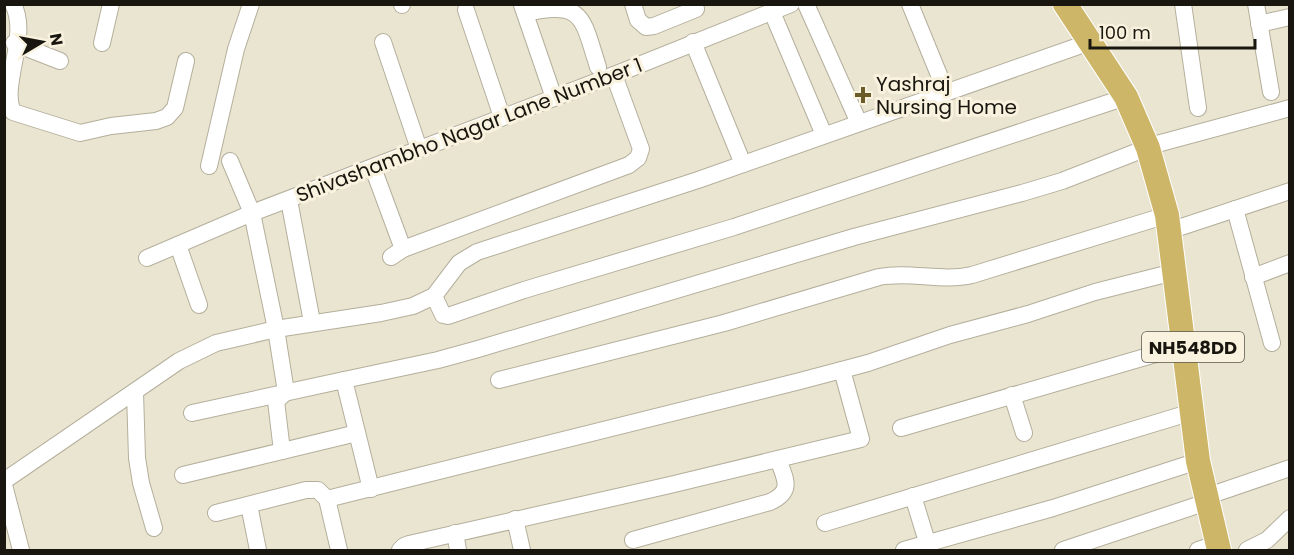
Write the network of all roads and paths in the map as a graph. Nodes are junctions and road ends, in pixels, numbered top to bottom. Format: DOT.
graph roads {
  1 [pos="251,4"];
  2 [pos="633,4"];
  3 [pos="791,4"];
  4 [pos="806,4"];
  5 [pos="910,4"];
  6 [pos="1065,4"];
  7 [pos="1077,4"];
  8 [pos="1183,4"];
  9 [pos="1256,4"];
  10 [pos="108,5"];
  11 [pos="16,7"];
  12 [pos="695,7"];
  13 [pos="524,9"];
  14 [pos="466,10"];
  15 [pos="772,12"];
  16 [pos="1290,17"];
  17 [pos="1259,24"];
  18 [pos="700,40"];
  19 [pos="383,42"];
  20 [pos="1090,42"];
  21 [pos="14,43"];
  22 [pos="102,43"];
  23 [pos="7,61"];
  24 [pos="60,61"];
  25 [pos="186,61"];
  26 [pos="598,67"];
  27 [pos="614,75"];
  28 [pos="946,92"];
  29 [pos="1271,92"];
  30 [pos="1125,97"];
  31 [pos="554,98"];
  32 [pos="5,106"];
  33 [pos="1198,108"];
  34 [pos="1290,108"];
  35 [pos="502,117"];
  36 [pos="859,123"];
  37 [pos="824,135"];
  38 [pos="1153,146"];
  39 [pos="419,149"];
  40 [pos="230,161"];
  41 [pos="743,164"];
  42 [pos="208,166"];
  43 [pos="373,168"];
  44 [pos="1290,191"];
  45 [pos="289,200"];
  46 [pos="1235,209"];
  47 [pos="252,213"];
  48 [pos="1172,221"];
  49 [pos="178,245"];
  50 [pos="147,258"];
  51 [pos="1290,263"];
  52 [pos="1174,272"];
  53 [pos="1253,277"];
  54 [pos="434,296"];
  55 [pos="199,304"];
  56 [pos="312,322"];
  57 [pos="276,329"];
  58 [pos="1272,343"];
  59 [pos="1183,346"];
  60 [pos="842,370"];
  61 [pos="344,380"];
  62 [pos="499,380"];
  63 [pos="135,392"];
  64 [pos="286,392"];
  65 [pos="1012,395"];
  66 [pos="1192,412"];
  67 [pos="192,413"];
  68 [pos="901,428"];
  69 [pos="357,433"];
  70 [pos="1024,433"];
  71 [pos="282,451"];
  72 [pos="778,459"];
  73 [pos="1198,461"];
  74 [pos="1290,468"];
  75 [pos="183,474"];
  76 [pos="5,489"];
  77 [pos="371,489"];
  78 [pos="913,496"];
  79 [pos="1210,498"];
  80 [pos="327,499"];
  81 [pos="249,505"];
  82 [pos="216,513"];
  83 [pos="1290,518"];
  84 [pos="515,519"];
  85 [pos="825,523"];
  86 [pos="154,528"];
  87 [pos="455,533"];
  88 [pos="633,540"];
  89 [pos="14,542"];
  90 [pos="927,545"];
  91 [pos="1216,549"];
  92 [pos="258,550"];
  93 [pos="339,550"];
  94 [pos="400,550"];
  95 [pos="458,550"];
  96 [pos="522,550"];
  97 [pos="904,550"];
  98 [pos="1063,550"];
  99 [pos="1247,550"];
  1 -- 42 [label="street"];
  2 -- 12 [label="street"];
  3 -- 15 [label="street, Shivashambho Nagar Lane Number 1"];
  4 -- 36 [label="street"];
  5 -- 28 [label="street"];
  6 -- 20 [label="highway, NH548DD"];
  7 -- 38 [label="highway, NH548DD"];
  8 -- 33 [label="street"];
  9 -- 17 [label="street"];
  10 -- 22 [label="street"];
  11 -- 21 [label="street"];
  12 -- 18 [label="street"];
  13 -- 26 [label="street"];
  13 -- 31 [label="street"];
  14 -- 35 [label="street"];
  15 -- 18 [label="street, Shivashambho Nagar Lane Number 1"];
  15 -- 37 [label="street"];
  16 -- 17 [label="street"];
  17 -- 29 [label="street"];
  18 -- 27 [label="street, Shivashambho Nagar Lane Number 1"];
  18 -- 41 [label="street"];
  19 -- 39 [label="street"];
  20 -- 28 [label="street"];
  20 -- 30 [label="highway, NH548DD"];
  21 -- 23 [label="street"];
  21 -- 24 [label="street"];
  23 -- 32 [label="street"];
  25 -- 32 [label="street"];
  27 -- 31 [label="street, Shivashambho Nagar Lane Number 1"];
  27 -- 43 [label="street"];
  28 -- 36 [label="street"];
  30 -- 38 [label="highway, NH548DD"];
  30 -- 54 [label="street"];
  31 -- 35 [label="street, Shivashambho Nagar Lane Number 1"];
  34 -- 38 [label="street"];
  35 -- 39 [label="street, Shivashambho Nagar Lane Number 1"];
  36 -- 37 [label="street"];
  37 -- 41 [label="street"];
  38 -- 48 [label="highway, NH548DD"];
  38 -- 61 [label="street"];
  39 -- 43 [label="street, Shivashambho Nagar Lane Number 1"];
  40 -- 47 [label="street"];
  41 -- 54 [label="street"];
  43 -- 45 [label="street, Shivashambho Nagar Lane Number 1"];
  44 -- 46 [label="street"];
  45 -- 47 [label="street, Shivashambho Nagar Lane Number 1"];
  45 -- 56 [label="street"];
  46 -- 48 [label="street"];
  46 -- 53 [label="street"];
  47 -- 49 [label="street, Shivashambho Nagar Lane Number 1"];
  47 -- 57 [label="street"];
  48 -- 52 [label="highway, NH548DD"];
  48 -- 62 [label="street"];
  48 -- 79 [label="highway, NH548DD"];
  49 -- 50 [label="street, Shivashambho Nagar Lane Number 1"];
  49 -- 55 [label="street"];
  51 -- 53 [label="street"];
  52 -- 59 [label="highway, NH548DD"];
  52 -- 60 [label="street"];
  53 -- 58 [label="street"];
  54 -- 56 [label="street"];
  56 -- 57 [label="street"];
  57 -- 63 [label="street"];
  57 -- 64 [label="street"];
  59 -- 65 [label="street"];
  59 -- 66 [label="highway, NH548DD"];
  60 -- 72 [label="street"];
  60 -- 77 [label="street"];
  61 -- 64 [label="street"];
  61 -- 69 [label="street"];
  63 -- 76 [label="street"];
  63 -- 86 [label="street"];
  64 -- 67 [label="street"];
  64 -- 71 [label="street"];
  65 -- 68 [label="street"];
  65 -- 70 [label="street"];
  66 -- 73 [label="highway, NH548DD"];
  66 -- 78 [label="street"];
  69 -- 71 [label="street"];
  69 -- 77 [label="street"];
  71 -- 75 [label="street"];
  72 -- 84 [label="street"];
  72 -- 88 [label="street"];
  73 -- 79 [label="highway, NH548DD"];
  73 -- 90 [label="street"];
  74 -- 79 [label="street"];
  76 -- 89 [label="street"];
  77 -- 80 [label="street"];
  78 -- 85 [label="street"];
  78 -- 90 [label="street"];
  79 -- 91 [label="highway, NH548DD"];
  79 -- 98 [label="street"];
  80 -- 81 [label="street"];
  80 -- 93 [label="street"];
  81 -- 82 [label="street"];
  81 -- 92 [label="street"];
  83 -- 99 [label="street"];
  84 -- 87 [label="street"];
  84 -- 96 [label="street"];
  87 -- 94 [label="street"];
  87 -- 95 [label="street"];
  90 -- 97 [label="street"];
}
